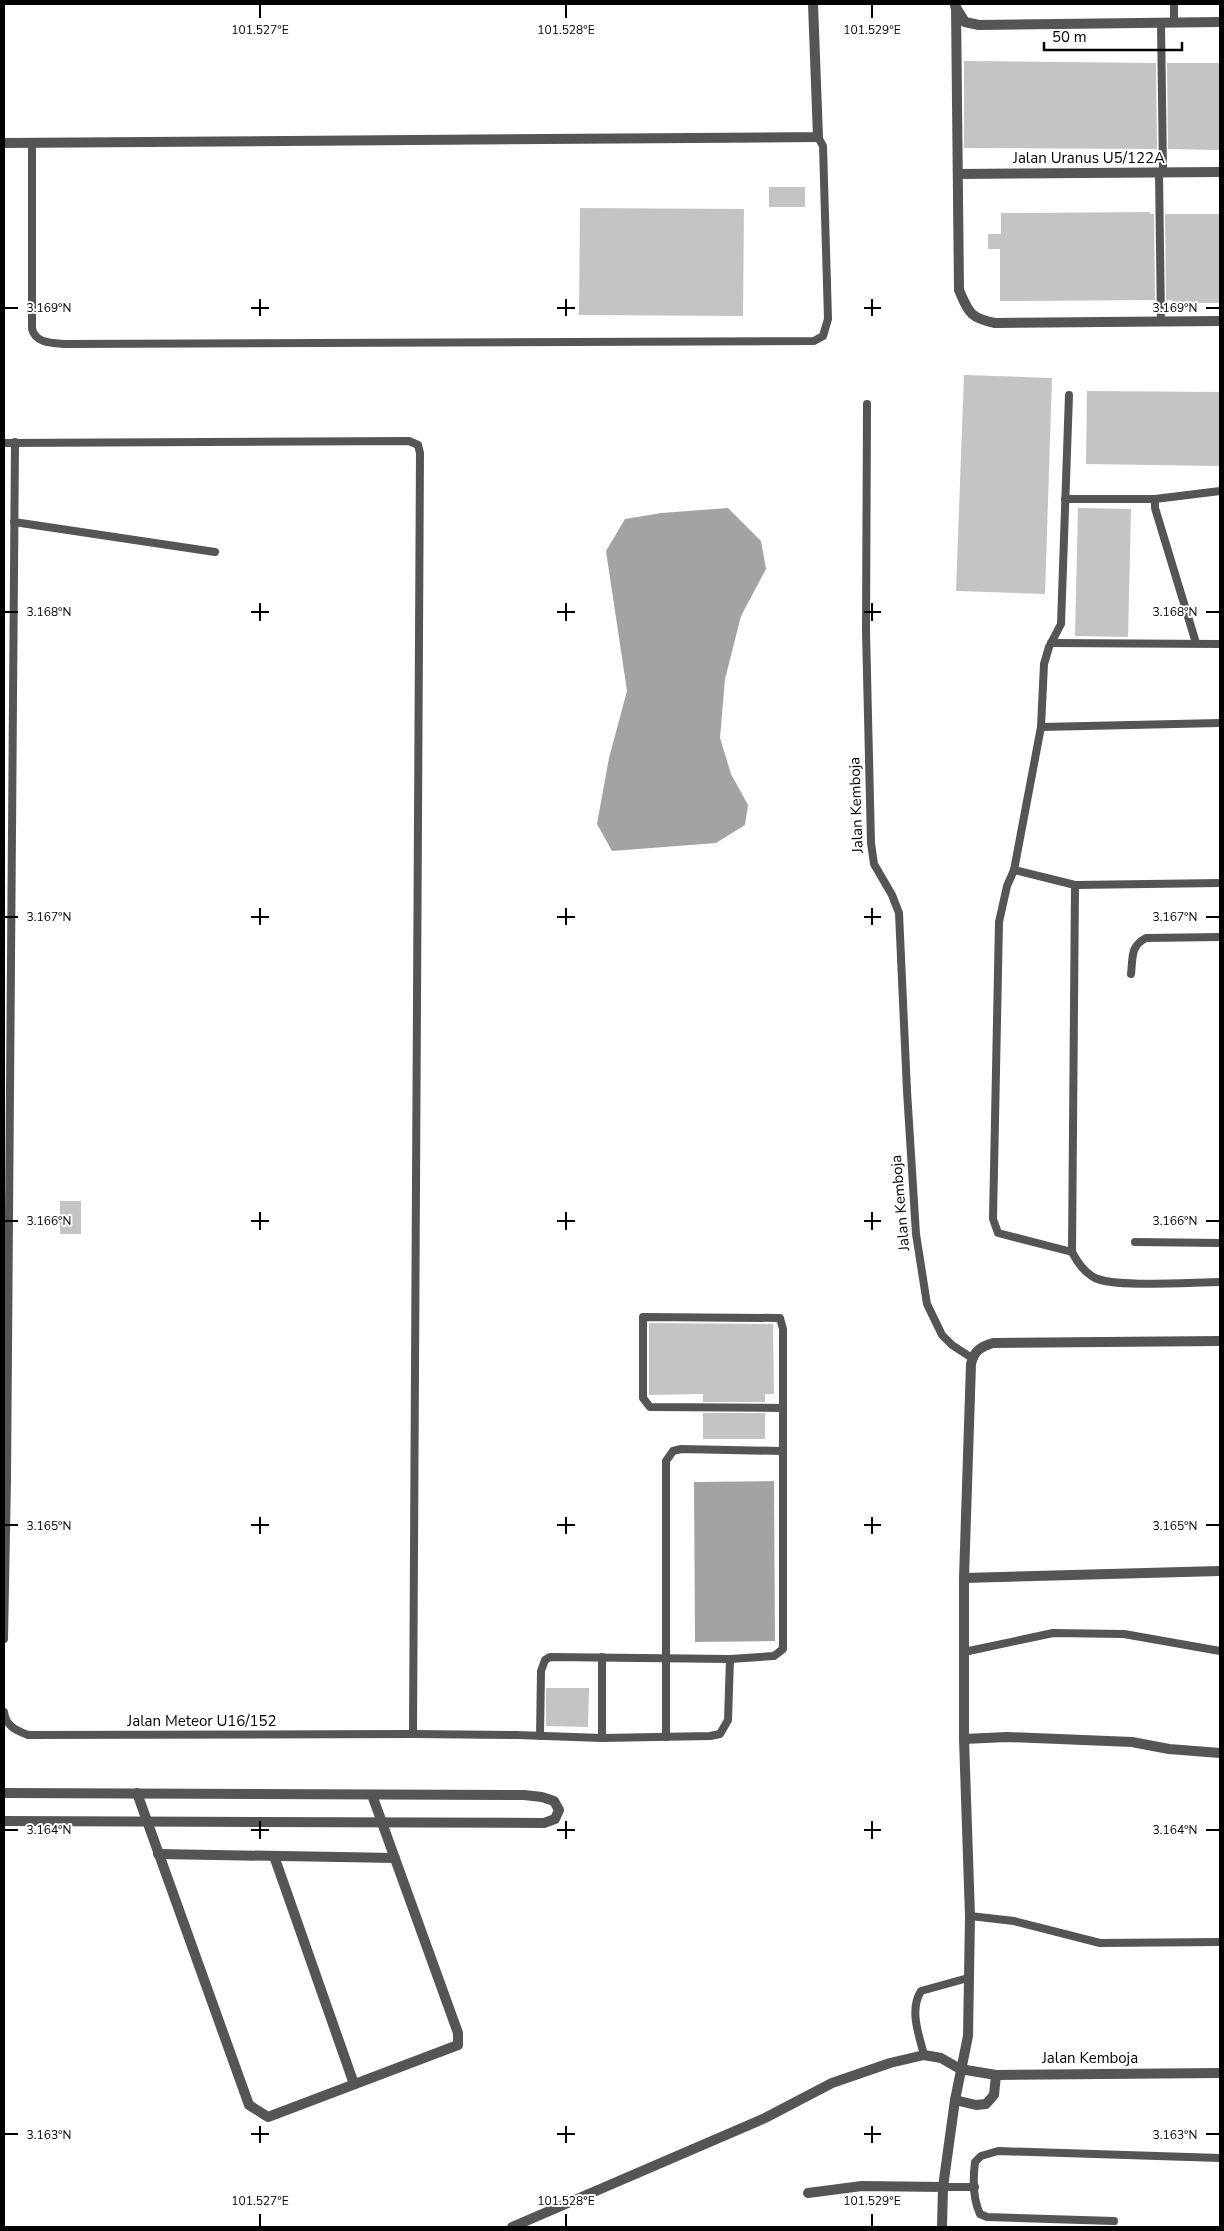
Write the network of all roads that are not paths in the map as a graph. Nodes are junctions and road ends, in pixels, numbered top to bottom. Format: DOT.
graph roads {
  1 [pos="813,4"];
  2 [pos="1174,4"];
  3 [pos="955,5"];
  4 [pos="1220,22"];
  5 [pos="1160,23"];
  6 [pos="1174,23"];
  7 [pos="818,137"];
  8 [pos="4,143"];
  9 [pos="32,143"];
  10 [pos="1161,172"];
  11 [pos="1220,172"];
  12 [pos="958,174"];
  13 [pos="1220,321"];
  14 [pos="1160,322"];
  15 [pos="1069,395"];
  16 [pos="867,404"];
  17 [pos="15,442"];
  18 [pos="4,443"];
  19 [pos="1220,491"];
  20 [pos="1065,498"];
  21 [pos="1155,498"];
  22 [pos="14,522"];
  23 [pos="215,552"];
  24 [pos="1051,642"];
  25 [pos="1196,644"];
  26 [pos="1220,644"];
  27 [pos="1220,723"];
  28 [pos="1041,727"];
  29 [pos="1014,870"];
  30 [pos="1220,884"];
  31 [pos="1075,885"];
  32 [pos="1220,937"];
  33 [pos="1131,974"];
  34 [pos="1134,1242"];
  35 [pos="1220,1243"];
  36 [pos="1072,1252"];
  37 [pos="1220,1282"];
  38 [pos="1220,1341"];
  39 [pos="972,1358"];
  40 [pos="782,1408"];
  41 [pos="782,1451"];
  42 [pos="5,1479"];
  43 [pos="1220,1571"];
  44 [pos="964,1578"];
  45 [pos="4,1639"];
  46 [pos="1220,1651"];
  47 [pos="964,1652"];
  48 [pos="602,1657"];
  49 [pos="667,1657"];
  50 [pos="730,1658"];
  51 [pos="4,1712"];
  52 [pos="413,1734"];
  53 [pos="540,1736"];
  54 [pos="666,1737"];
  55 [pos="602,1738"];
  56 [pos="964,1739"];
  57 [pos="1220,1752"];
  58 [pos="4,1793"];
  59 [pos="137,1793"];
  60 [pos="372,1795"];
  61 [pos="4,1821"];
  62 [pos="147,1821"];
  63 [pos="381,1822"];
  64 [pos="158,1854"];
  65 [pos="274,1856"];
  66 [pos="394,1858"];
  67 [pos="970,1916"];
  68 [pos="1220,1942"];
  69 [pos="968,1978"];
  70 [pos="924,2055"];
  71 [pos="960,2069"];
  72 [pos="1220,2073"];
  73 [pos="996,2075"];
  74 [pos="354,2084"];
  75 [pos="955,2100"];
  76 [pos="1220,2158"];
  77 [pos="943,2187"];
  78 [pos="975,2187"];
  79 [pos="808,2192"];
  80 [pos="1114,2220"];
  81 [pos="512,2227"];
  82 [pos="942,2227"];
  1 -- 7 [label="street"];
  2 -- 6 [label="lane"];
  3 -- 5 [label="street"];
  3 -- 12 [label="street"];
  4 -- 6 [label="street"];
  5 -- 6 [label="street"];
  5 -- 10 [label="lane"];
  7 -- 9 [label="street"];
  7 -- 9 [label="lane"];
  8 -- 9 [label="street"];
  10 -- 11 [label="street, Jalan Uranus U5/122A"];
  10 -- 12 [label="street, Jalan Uranus U5/122A"];
  10 -- 14 [label="lane"];
  12 -- 14 [label="street"];
  13 -- 14 [label="street"];
  15 -- 20 [label="lane"];
  16 -- 39 [label="lane, Jalan Kemboja"];
  17 -- 18 [label="lane"];
  17 -- 22 [label="lane"];
  17 -- 52 [label="lane"];
  19 -- 21 [label="lane"];
  20 -- 21 [label="lane"];
  20 -- 24 [label="lane"];
  21 -- 25 [label="lane"];
  22 -- 23 [label="lane"];
  22 -- 42 [label="lane"];
  24 -- 25 [label="lane"];
  24 -- 28 [label="lane"];
  25 -- 26 [label="lane"];
  27 -- 28 [label="lane"];
  28 -- 29 [label="lane"];
  29 -- 31 [label="lane"];
  29 -- 36 [label="lane"];
  30 -- 31 [label="lane"];
  31 -- 36 [label="lane"];
  32 -- 33 [label="lane"];
  34 -- 35 [label="lane"];
  36 -- 37 [label="lane"];
  38 -- 39 [label="street"];
  39 -- 44 [label="street"];
  40 -- 40 [label="lane"];
  40 -- 41 [label="lane"];
  41 -- 49 [label="lane"];
  41 -- 50 [label="lane"];
  42 -- 45 [label="lane"];
  43 -- 44 [label="street"];
  44 -- 47 [label="street"];
  46 -- 47 [label="lane"];
  47 -- 56 [label="street"];
  48 -- 49 [label="lane"];
  48 -- 53 [label="lane"];
  48 -- 55 [label="lane"];
  49 -- 50 [label="lane"];
  49 -- 54 [label="lane"];
  50 -- 54 [label="lane, Jalan Meteor U16/152"];
  51 -- 52 [label="lane, Jalan Meteor U16/152"];
  52 -- 53 [label="lane, Jalan Meteor U16/152"];
  53 -- 55 [label="lane, Jalan Meteor U16/152"];
  54 -- 55 [label="lane, Jalan Meteor U16/152"];
  56 -- 57 [label="street"];
  56 -- 67 [label="street"];
  58 -- 59 [label="street"];
  59 -- 60 [label="street"];
  59 -- 62 [label="street"];
  60 -- 63 [label="street"];
  60 -- 63 [label="street"];
  61 -- 62 [label="street"];
  62 -- 63 [label="street"];
  62 -- 64 [label="street"];
  63 -- 66 [label="street"];
  64 -- 65 [label="street"];
  64 -- 74 [label="street"];
  65 -- 66 [label="street"];
  65 -- 74 [label="street"];
  66 -- 74 [label="street"];
  67 -- 68 [label="lane"];
  67 -- 69 [label="street"];
  69 -- 70 [label="lane"];
  69 -- 71 [label="street"];
  70 -- 71 [label="street, Jalan Kemboja"];
  70 -- 81 [label="street"];
  71 -- 73 [label="street, Jalan Kemboja"];
  71 -- 75 [label="street"];
  72 -- 73 [label="street, Jalan Kemboja"];
  73 -- 75 [label="street"];
  75 -- 77 [label="street"];
  76 -- 78 [label="lane"];
  77 -- 78 [label="lane"];
  77 -- 79 [label="street"];
  77 -- 82 [label="street"];
  78 -- 80 [label="lane"];
}
